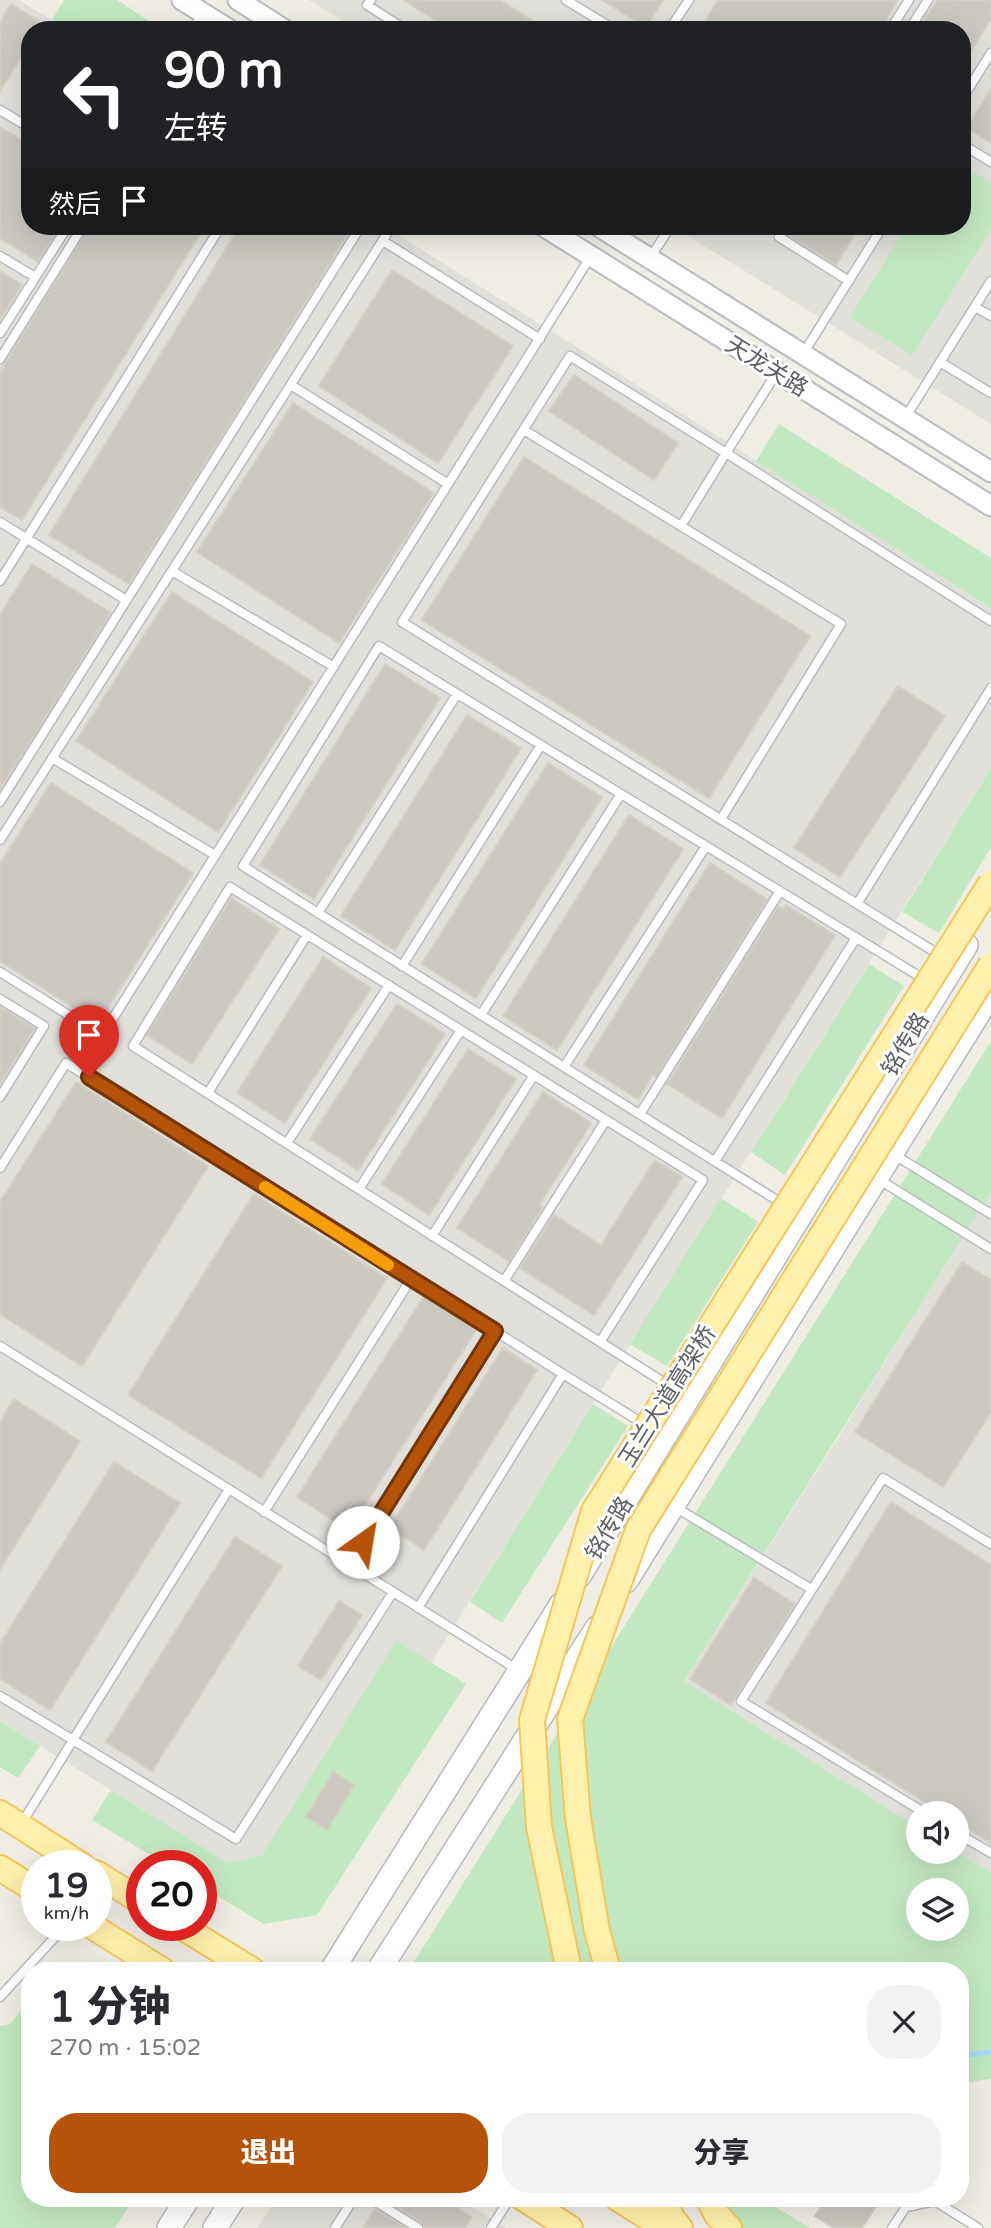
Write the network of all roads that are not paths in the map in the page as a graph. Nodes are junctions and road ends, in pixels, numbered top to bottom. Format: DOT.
graph roads {
  1 [pos="183,0"];
  2 [pos="238,0"];
  3 [pos="370,0"];
  4 [pos="566,0"];
  5 [pos="689,0"];
  6 [pos="909,0"];
  7 [pos="928,0"];
  8 [pos="202,13"];
  9 [pos="197,21"];
  10 [pos="215,21"];
  11 [pos="271,21"];
  12 [pos="392,21"];
  13 [pos="600,21"];
  14 [pos="676,21"];
  15 [pos="896,21"];
  16 [pos="915,21"];
  17 [pos="991,53"];
  18 [pos="971,85"];
  19 [pos="0,110"];
  20 [pos="21,123"];
  21 [pos="971,150"];
  22 [pos="991,162"];
  23 [pos="62,235"];
  24 [pos="77,235"];
  25 [pos="215,235"];
  26 [pos="355,235"];
  27 [pos="387,235"];
  28 [pos="557,235"];
  29 [pos="613,235"];
  30 [pos="665,235"];
  31 [pos="780,235"];
  32 [pos="877,235"];
  33 [pos="383,241"];
  34 [pos="0,256"];
  35 [pos="591,256"];
  36 [pos="650,258"];
  37 [pos="35,277"];
  38 [pos="849,281"];
  39 [pos="991,281"];
  40 [pos="975,307"];
  41 [pos="991,316"];
  42 [pos="0,333"];
  43 [pos="540,339"];
  44 [pos="803,354"];
  45 [pos="0,359"];
  46 [pos="940,362"];
  47 [pos="777,372"];
  48 [pos="290,385"];
  49 [pos="991,393"];
  50 [pos="905,418"];
  51 [pos="524,430"];
  52 [pos="726,453"];
  53 [pos="991,472"];
  54 [pos="448,484"];
  55 [pos="991,506"];
  56 [pos="0,522"];
  57 [pos="681,526"];
  58 [pos="27,538"];
  59 [pos="172,571"];
  60 [pos="0,581"];
  61 [pos="127,600"];
  62 [pos="991,621"];
  63 [pos="334,667"];
  64 [pos="991,688"];
  65 [pos="457,694"];
  66 [pos="541,745"];
  67 [pos="52,758"];
  68 [pos="621,794"];
  69 [pos="0,802"];
  70 [pos="720,819"];
  71 [pos="0,840"];
  72 [pos="706,846"];
  73 [pos="215,855"];
  74 [pos="991,883"];
  75 [pos="780,891"];
  76 [pos="857,904"];
  77 [pos="991,904"];
  78 [pos="318,913"];
  79 [pos="307,935"];
  80 [pos="856,938"];
  81 [pos="954,964"];
  82 [pos="402,965"];
  83 [pos="991,965"];
  84 [pos="0,972"];
  85 [pos="389,985"];
  86 [pos="939,989"];
  87 [pos="991,993"];
  88 [pos="0,999"];
  89 [pos="481,1015"];
  90 [pos="461,1030"];
  91 [pos="564,1067"];
  92 [pos="534,1075"];
  93 [pos="208,1093"];
  94 [pos="0,1097"];
  95 [pos="640,1114"];
  96 [pos="606,1120"];
  97 [pos="287,1143"];
  98 [pos="891,1153"];
  99 [pos="715,1161"];
  100 [pos="0,1168"];
  101 [pos="875,1178"];
  102 [pos="359,1189"];
  103 [pos="991,1214"];
  104 [pos="800,1215"];
  105 [pos="432,1236"];
  106 [pos="991,1249"];
  107 [pos="411,1279"];
  108 [pos="504,1281"];
  109 [pos="495,1331"];
  110 [pos="600,1342"];
  111 [pos="0,1346"];
  112 [pos="563,1374"];
  113 [pos="688,1398"];
  114 [pos="664,1436"];
  115 [pos="229,1489"];
  116 [pos="673,1506"];
  117 [pos="264,1512"];
  118 [pos="991,1545"];
  119 [pos="349,1565"];
  120 [pos="811,1589"];
  121 [pos="393,1592"];
  122 [pos="418,1608"];
  123 [pos="521,1672"];
  124 [pos="0,1696"];
  125 [pos="73,1740"];
  126 [pos="906,1801"];
  127 [pos="10,1820"];
  128 [pos="969,1840"];
  129 [pos="58,1850"];
  130 [pos="991,1853"];
  131 [pos="0,1868"];
  132 [pos="21,1881"];
  133 [pos="112,1939"];
  134 [pos="51,1941"];
  135 [pos="205,1941"];
  136 [pos="32,1962"];
  137 [pos="149,1962"];
  138 [pos="239,1962"];
  139 [pos="337,1962"];
  140 [pos="384,1962"];
  141 [pos="567,1962"];
  142 [pos="606,1962"];
  143 [pos="21,1974"];
  144 [pos="0,1997"];
  145 [pos="182,2207"];
  146 [pos="229,2207"];
  147 [pos="348,2207"];
  148 [pos="384,2207"];
  149 [pos="504,2207"];
  150 [pos="537,2207"];
  151 [pos="631,2207"];
  152 [pos="667,2207"];
  153 [pos="713,2207"];
  154 [pos="902,2207"];
  155 [pos="947,2207"];
  156 [pos="220,2224"];
  157 [pos="169,2228"];
  158 [pos="335,2228"];
  159 [pos="418,2228"];
  160 [pos="491,2228"];
  161 [pos="570,2228"];
  162 [pos="665,2228"];
  163 [pos="680,2228"];
  164 [pos="729,2228"];
  165 [pos="892,2228"];
  166 [pos="978,2228"];
  1 -- 8 [label="street"];
  2 -- 11 [label="street"];
  3 -- 12 [label="lane"];
  4 -- 13 [label="lane"];
  5 -- 14 [label="lane"];
  6 -- 15 [label="lane"];
  7 -- 16 [label="lane"];
  8 -- 9 [label="lane"];
  8 -- 10 [label="street"];
  17 -- 18 [label="lane"];
  19 -- 20 [label="lane"];
  21 -- 22 [label="lane"];
  23 -- 37 [label="lane"];
  24 -- 45 [label="lane"];
  25 -- 58 [label="lane"];
  26 -- 61 [label="lane"];
  27 -- 33 [label="lane"];
  28 -- 35 [label="street, 天龙关路"];
  29 -- 36 [label="street, 天龙关路"];
  30 -- 36 [label="lane"];
  31 -- 38 [label="lane"];
  32 -- 38 [label="lane"];
  33 -- 43 [label="lane"];
  33 -- 48 [label="lane"];
  34 -- 37 [label="lane"];
  35 -- 43 [label="lane"];
  35 -- 47 [label="street, 天龙关路"];
  36 -- 44 [label="street, 天龙关路"];
  37 -- 42 [label="lane"];
  38 -- 44 [label="lane"];
  39 -- 40 [label="lane"];
  40 -- 41 [label="lane"];
  40 -- 46 [label="lane"];
  43 -- 54 [label="lane"];
  44 -- 50 [label="street, 天龙关路"];
  46 -- 49 [label="lane"];
  46 -- 50 [label="lane"];
  47 -- 52 [label="lane"];
  47 -- 55 [label="street, 天龙关路"];
  48 -- 54 [label="lane"];
  48 -- 59 [label="lane"];
  50 -- 53 [label="street, 天龙关路"];
  51 -- 52 [label="lane"];
  51 -- 57 [label="lane"];
  51 -- 70 [label="lane"];
  52 -- 57 [label="lane"];
  52 -- 62 [label="lane"];
  54 -- 63 [label="lane"];
  56 -- 58 [label="lane"];
  57 -- 70 [label="lane"];
  58 -- 60 [label="lane"];
  58 -- 61 [label="lane"];
  59 -- 63 [label="lane"];
  59 -- 67 [label="lane"];
  61 -- 69 [label="lane"];
  63 -- 73 [label="lane"];
  64 -- 76 [label="lane"];
  65 -- 66 [label="lane"];
  65 -- 78 [label="lane"];
  65 -- 78 [label="lane"];
  66 -- 68 [label="lane"];
  66 -- 82 [label="lane"];
  67 -- 71 [label="lane"];
  67 -- 73 [label="lane"];
  68 -- 72 [label="lane"];
  68 -- 89 [label="lane"];
  70 -- 76 [label="lane"];
  72 -- 75 [label="lane"];
  72 -- 91 [label="lane"];
  73 -- 84 [label="lane"];
  74 -- 141 [label="main road, 玉兰大道高架桥, bridge"];
  75 -- 80 [label="lane"];
  75 -- 95 [label="lane"];
  76 -- 81 [label="lane"];
  77 -- 81 [label="main road, 铭传路"];
  78 -- 82 [label="lane"];
  79 -- 85 [label="lane"];
  79 -- 93 [label="lane"];
  79 -- 93 [label="lane"];
  80 -- 86 [label="lane"];
  80 -- 99 [label="lane"];
  81 -- 86 [label="main road, 铭传路"];
  82 -- 89 [label="lane"];
  83 -- 142 [label="main road, 玉兰大道高架桥, bridge"];
  85 -- 90 [label="lane"];
  85 -- 97 [label="lane"];
  86 -- 104 [label="main road, 铭传路"];
  87 -- 98 [label="main road, 铭传路"];
  88 -- 94 [label="lane"];
  89 -- 91 [label="lane"];
  90 -- 92 [label="lane"];
  90 -- 102 [label="lane"];
  91 -- 95 [label="lane"];
  92 -- 96 [label="lane"];
  92 -- 105 [label="lane"];
  93 -- 97 [label="lane"];
  95 -- 99 [label="lane"];
  96 -- 108 [label="lane"];
  96 -- 110 [label="lane"];
  97 -- 102 [label="lane"];
  98 -- 101 [label="main road, 铭传路"];
  98 -- 103 [label="lane"];
  99 -- 104 [label="lane"];
  100 -- 107 [label="lane"];
  101 -- 106 [label="lane"];
  101 -- 116 [label="main road, 铭传路"];
  102 -- 105 [label="lane"];
  104 -- 113 [label="main road, 铭传路"];
  105 -- 108 [label="lane"];
  107 -- 109 [label="lane"];
  107 -- 117 [label="lane"];
  108 -- 110 [label="lane"];
  109 -- 112 [label="lane"];
  109 -- 119 [label="lane"];
  110 -- 113 [label="lane"];
  111 -- 115 [label="lane"];
  112 -- 114 [label="lane"];
  112 -- 122 [label="lane"];
  113 -- 114 [label="main road, 铭传路"];
  114 -- 123 [label="main road, 铭传路"];
  115 -- 117 [label="lane"];
  115 -- 125 [label="lane"];
  116 -- 120 [label="lane"];
  116 -- 140 [label="main road, 铭传路"];
  117 -- 119 [label="lane"];
  118 -- 120 [label="lane"];
  119 -- 121 [label="lane"];
  120 -- 126 [label="lane"];
  121 -- 122 [label="lane"];
  121 -- 125 [label="lane"];
  122 -- 123 [label="lane"];
  123 -- 139 [label="main road, 铭传路"];
  124 -- 125 [label="lane"];
  125 -- 127 [label="lane"];
  127 -- 129 [label="main road"];
  128 -- 130 [label="lane"];
  131 -- 132 [label="main road"];
  133 -- 137 [label="main road"];
  134 -- 136 [label="lane"];
  135 -- 138 [label="main road"];
  143 -- 144 [label="lane"];
  145 -- 157 [label="main road"];
  146 -- 156 [label="main road"];
  147 -- 158 [label="lane"];
  148 -- 159 [label="lane"];
  149 -- 160 [label="lane"];
  150 -- 161 [label="main road"];
  151 -- 162 [label="main road"];
  152 -- 163 [label="main road"];
  153 -- 164 [label="main road"];
  154 -- 165 [label="lane"];
  155 -- 166 [label="lane"];
}
